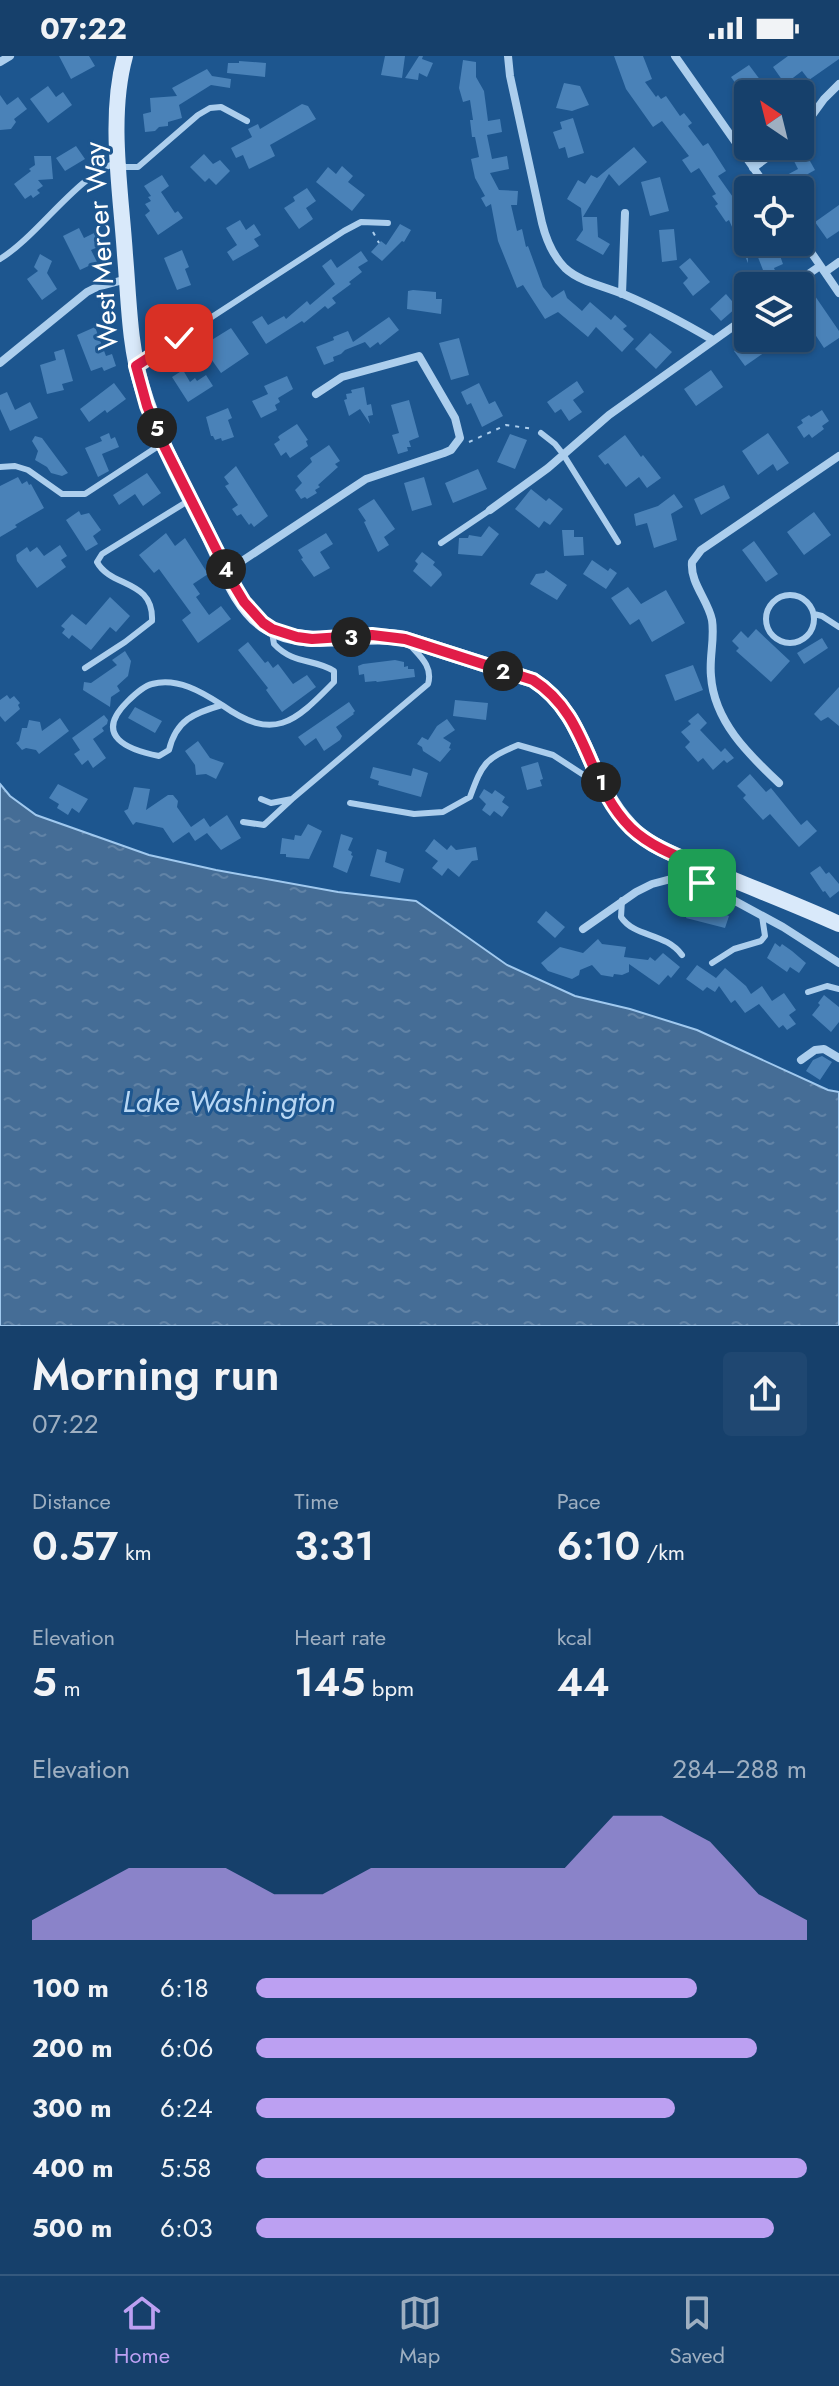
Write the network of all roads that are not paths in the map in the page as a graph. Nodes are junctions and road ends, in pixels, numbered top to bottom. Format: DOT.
graph roads {
  1 [pos="10,56"];
  2 [pos="125,56"];
  3 [pos="508,56"];
  4 [pos="675,56"];
  5 [pos="0,62"];
  6 [pos="839,84"];
  7 [pos="814,113"];
  8 [pos="247,121"];
  9 [pos="764,160"];
  10 [pos="118,162"];
  11 [pos="753,168"];
  12 [pos="759,176"];
  13 [pos="625,213"];
  14 [pos="388,223"];
  15 [pos="813,256"];
  16 [pos="0,259"];
  17 [pos="839,262"];
  18 [pos="822,269"];
  19 [pos="814,273"];
  20 [pos="127,279"];
  21 [pos="839,293"];
  22 [pos="622,294"];
  23 [pos="734,326"];
  24 [pos="713,340"];
  25 [pos="0,363"];
  26 [pos="136,366"];
  27 [pos="316,394"];
  28 [pos="541,433"];
  29 [pos="163,444"];
  30 [pos="563,454"];
  31 [pos="839,456"];
  32 [pos="0,467"];
  33 [pos="191,499"];
  34 [pos="490,510"];
  35 [pos="618,542"];
  36 [pos="441,543"];
  37 [pos="227,571"];
  38 [pos="814,614"];
  39 [pos="839,627"];
  40 [pos="272,629"];
  41 [pos="405,639"];
  42 [pos="85,668"];
  43 [pos="222,705"];
  44 [pos="779,783"];
  45 [pos="604,787"];
  46 [pos="261,799"];
  47 [pos="292,799"];
  48 [pos="350,803"];
  49 [pos="243,822"];
  50 [pos="705,876"];
  51 [pos="622,900"];
  52 [pos="762,916"];
  53 [pos="839,924"];
  54 [pos="583,929"];
  55 [pos="682,955"];
  56 [pos="712,963"];
  57 [pos="839,963"];
  58 [pos="839,989"];
  59 [pos="808,992"];
  60 [pos="839,1058"];
  61 [pos="801,1060"];
  1 -- 5 [label="street"];
  2 -- 10 [label="street, West Mercer Way"];
  3 -- 22 [label="street"];
  4 -- 11 [label="street"];
  6 -- 7 [label="street"];
  8 -- 10 [label="lane"];
  9 -- 11 [label="street"];
  10 -- 16 [label="lane"];
  10 -- 20 [label="street, West Mercer Way"];
  11 -- 12 [label="street"];
  13 -- 22 [label="street"];
  14 -- 26 [label="lane"];
  15 -- 18 [label="street"];
  17 -- 18 [label="street"];
  18 -- 19 [label="street"];
  18 -- 21 [label="street"];
  20 -- 25 [label="street"];
  20 -- 26 [label="street, West Mercer Way"];
  22 -- 24 [label="street"];
  23 -- 24 [label="street"];
  24 -- 30 [label="street"];
  26 -- 29 [label="street, West Mercer Way"];
  27 -- 37 [label="street"];
  28 -- 30 [label="lane"];
  29 -- 32 [label="lane"];
  29 -- 33 [label="street, West Mercer Way"];
  30 -- 34 [label="street"];
  30 -- 35 [label="lane"];
  31 -- 44 [label="street"];
  33 -- 37 [label="street, West Mercer Way"];
  33 -- 42 [label="lane"];
  34 -- 36 [label="lane"];
  37 -- 40 [label="street, West Mercer Way"];
  38 -- 38 [label="lane"];
  38 -- 39 [label="lane"];
  40 -- 41 [label="street"];
  40 -- 43 [label="lane"];
  41 -- 45 [label="street"];
  41 -- 47 [label="lane"];
  43 -- 43 [label="lane"];
  45 -- 48 [label="lane"];
  45 -- 50 [label="street"];
  46 -- 47 [label="lane"];
  47 -- 49 [label="lane"];
  50 -- 51 [label="street"];
  50 -- 52 [label="street"];
  50 -- 53 [label="street"];
  51 -- 54 [label="street"];
  51 -- 55 [label="lane"];
  52 -- 56 [label="lane"];
  52 -- 57 [label="street"];
  58 -- 59 [label="lane"];
  60 -- 61 [label="street"];
}
